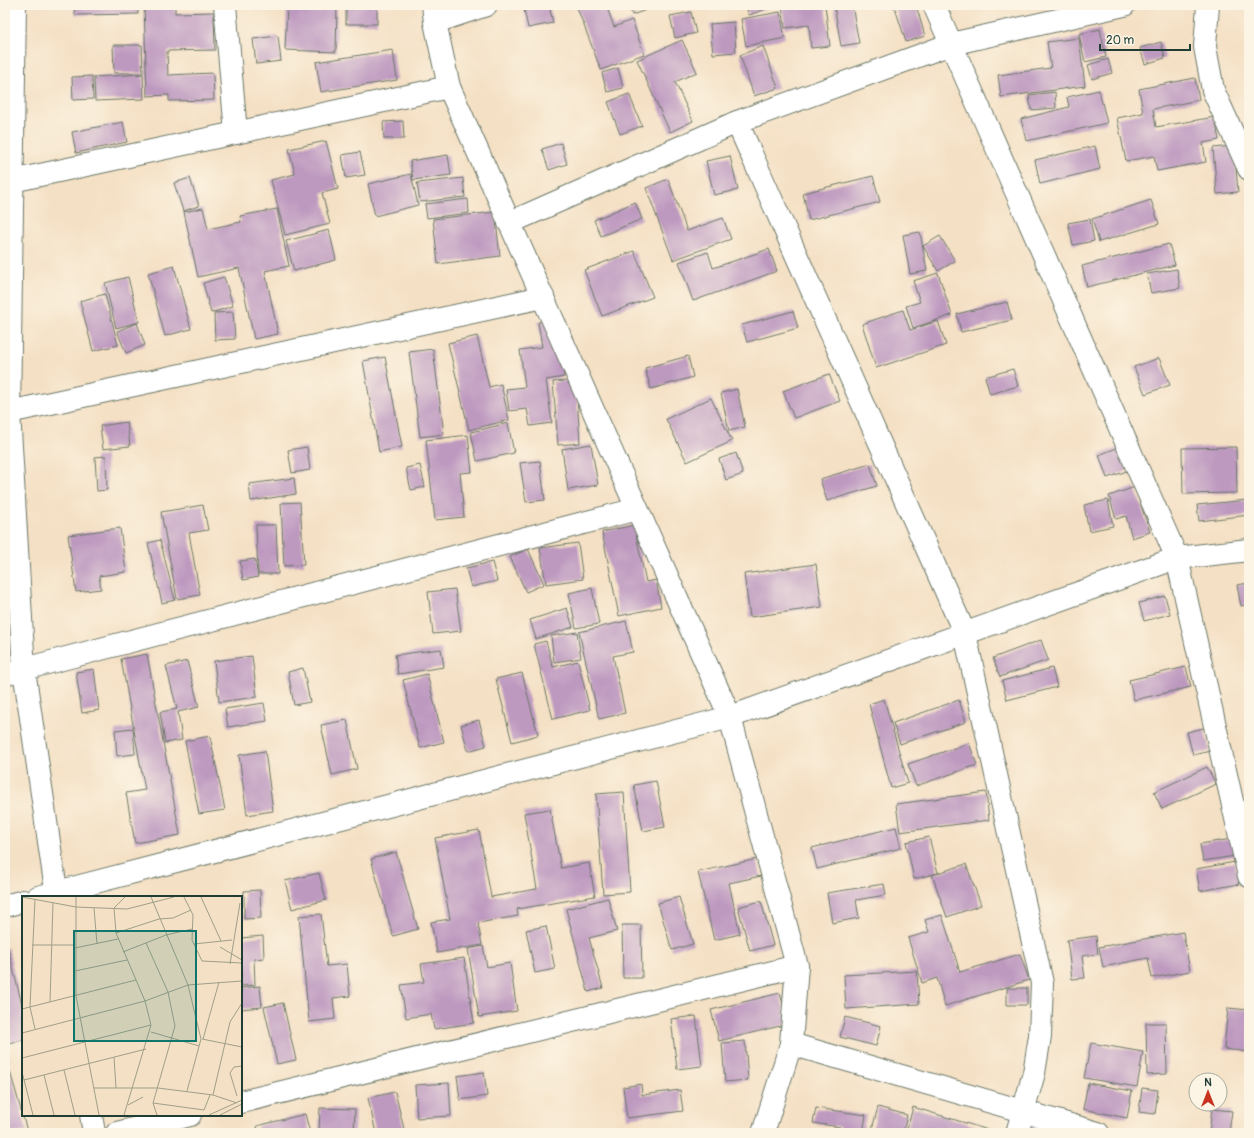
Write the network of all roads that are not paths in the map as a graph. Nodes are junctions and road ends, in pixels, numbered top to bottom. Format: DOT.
graph roads {
  1 [pos="15,5"];
  2 [pos="225,5"];
  3 [pos="486,5"];
  4 [pos="934,5"];
  5 [pos="1124,5"];
  6 [pos="1208,5"];
  7 [pos="434,13"];
  8 [pos="951,44"];
  9 [pos="449,87"];
  10 [pos="736,122"];
  11 [pos="1240,130"];
  12 [pos="236,133"];
  13 [pos="9,141"];
  14 [pos="1249,169"];
  15 [pos="12,181"];
  16 [pos="509,223"];
  17 [pos="543,297"];
  18 [pos="9,412"];
  19 [pos="637,508"];
  20 [pos="1249,550"];
  21 [pos="1177,558"];
  22 [pos="965,634"];
  23 [pos="14,672"];
  24 [pos="730,717"];
  25 [pos="1249,876"];
  26 [pos="51,895"];
  27 [pos="22,901"];
  28 [pos="5,906"];
  29 [pos="797,966"];
  30 [pos="791,1044"];
  31 [pos="242,1102"];
  32 [pos="1024,1111"];
  33 [pos="91,1116"];
  34 [pos="186,1116"];
  35 [pos="94,1133"];
  36 [pos="117,1133"];
  37 [pos="763,1133"];
  38 [pos="1017,1133"];
  39 [pos="1098,1133"];
  1 -- 13 [label="street"];
  2 -- 12 [label="street"];
  3 -- 7 [label="street"];
  4 -- 8 [label="street"];
  5 -- 8 [label="street"];
  6 -- 11 [label="street"];
  7 -- 9 [label="street"];
  8 -- 10 [label="street"];
  8 -- 21 [label="street"];
  9 -- 12 [label="street"];
  9 -- 16 [label="street"];
  10 -- 16 [label="street"];
  10 -- 22 [label="street"];
  11 -- 14 [label="street"];
  12 -- 15 [label="street"];
  13 -- 15 [label="street"];
  15 -- 18 [label="street"];
  16 -- 17 [label="street"];
  17 -- 18 [label="street"];
  17 -- 19 [label="street"];
  18 -- 23 [label="street"];
  19 -- 23 [label="street"];
  19 -- 24 [label="street"];
  20 -- 21 [label="street"];
  21 -- 22 [label="street"];
  21 -- 25 [label="street"];
  22 -- 24 [label="street"];
  22 -- 32 [label="street"];
  23 -- 26 [label="street"];
  24 -- 26 [label="street"];
  24 -- 29 [label="street"];
  27 -- 28 [label="street"];
  29 -- 30 [label="street"];
  29 -- 31 [label="street"];
  30 -- 32 [label="street"];
  30 -- 37 [label="street"];
  32 -- 38 [label="street"];
  32 -- 39 [label="street"];
  33 -- 35 [label="street"];
  34 -- 36 [label="street"];
}
